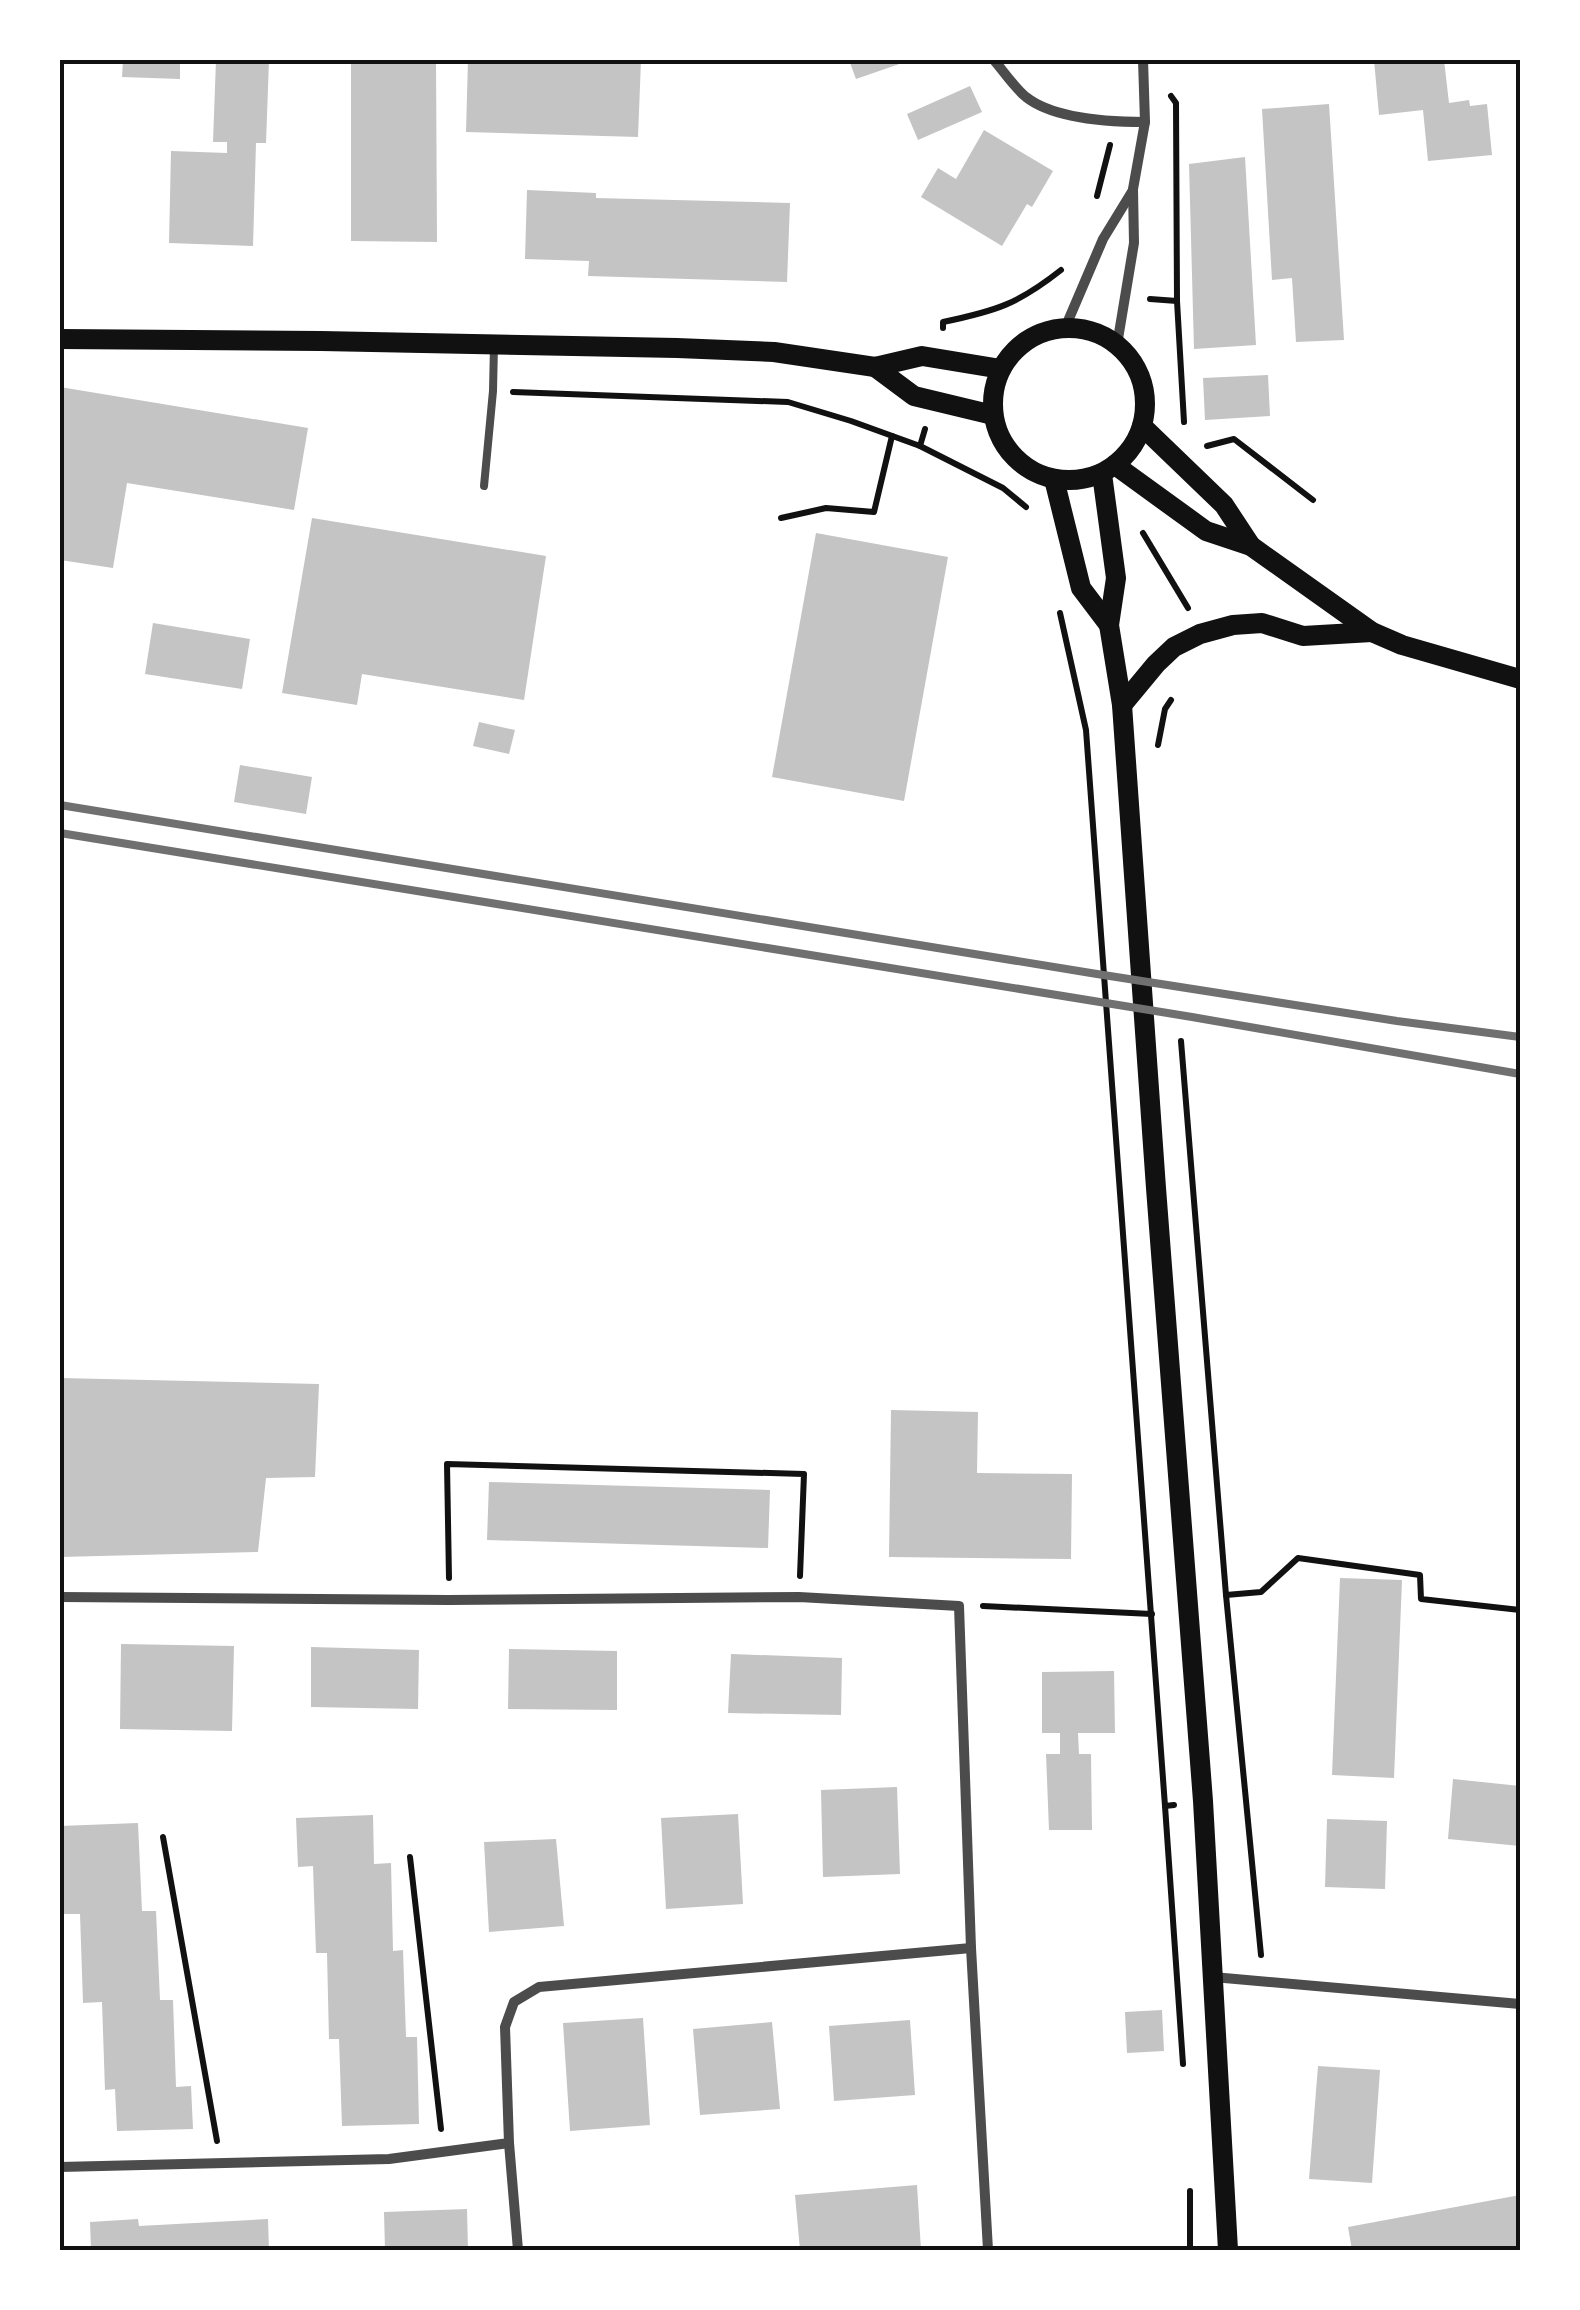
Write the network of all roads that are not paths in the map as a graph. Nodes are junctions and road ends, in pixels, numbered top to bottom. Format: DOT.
graph roads {
  1 [pos="994,60"];
  2 [pos="1144,60"];
  3 [pos="1144,122"];
  4 [pos="1134,190"];
  5 [pos="1065,328"];
  6 [pos="60,339"];
  7 [pos="1117,344"];
  8 [pos="494,345"];
  9 [pos="875,367"];
  10 [pos="1000,369"];
  11 [pos="993,416"];
  12 [pos="1142,426"];
  13 [pos="1108,469"];
  14 [pos="1054,479"];
  15 [pos="484,486"];
  16 [pos="1251,546"];
  17 [pos="1108,625"];
  18 [pos="1372,632"];
  19 [pos="1520,679"];
  20 [pos="1122,705"];
  21 [pos="60,1597"];
  22 [pos="971,1948"];
  23 [pos="1213,1977"];
  24 [pos="1520,2004"];
  25 [pos="510,2143"];
  26 [pos="60,2167"];
  27 [pos="518,2250"];
  28 [pos="988,2250"];
  29 [pos="1228,2250"];
  1 -- 3 [label="street"];
  2 -- 3 [label="street"];
  3 -- 4 [label="street"];
  4 -- 5 [label="street"];
  4 -- 7 [label="street"];
  5 -- 7 [label="main road"];
  5 -- 10 [label="main road"];
  6 -- 8 [label="main road"];
  7 -- 12 [label="main road"];
  8 -- 9 [label="main road"];
  8 -- 15 [label="lane"];
  9 -- 10 [label="main road"];
  9 -- 11 [label="main road"];
  10 -- 11 [label="main road"];
  11 -- 14 [label="main road"];
  12 -- 13 [label="main road"];
  12 -- 16 [label="main road"];
  13 -- 14 [label="main road"];
  13 -- 16 [label="main road"];
  13 -- 17 [label="main road"];
  14 -- 17 [label="main road"];
  16 -- 18 [label="main road"];
  17 -- 20 [label="main road"];
  18 -- 19 [label="main road"];
  18 -- 20 [label="main road"];
  20 -- 23 [label="main road"];
  21 -- 22 [label="street"];
  22 -- 25 [label="street"];
  22 -- 28 [label="street"];
  23 -- 24 [label="street"];
  23 -- 29 [label="main road"];
  25 -- 26 [label="street"];
  25 -- 27 [label="street"];
}
